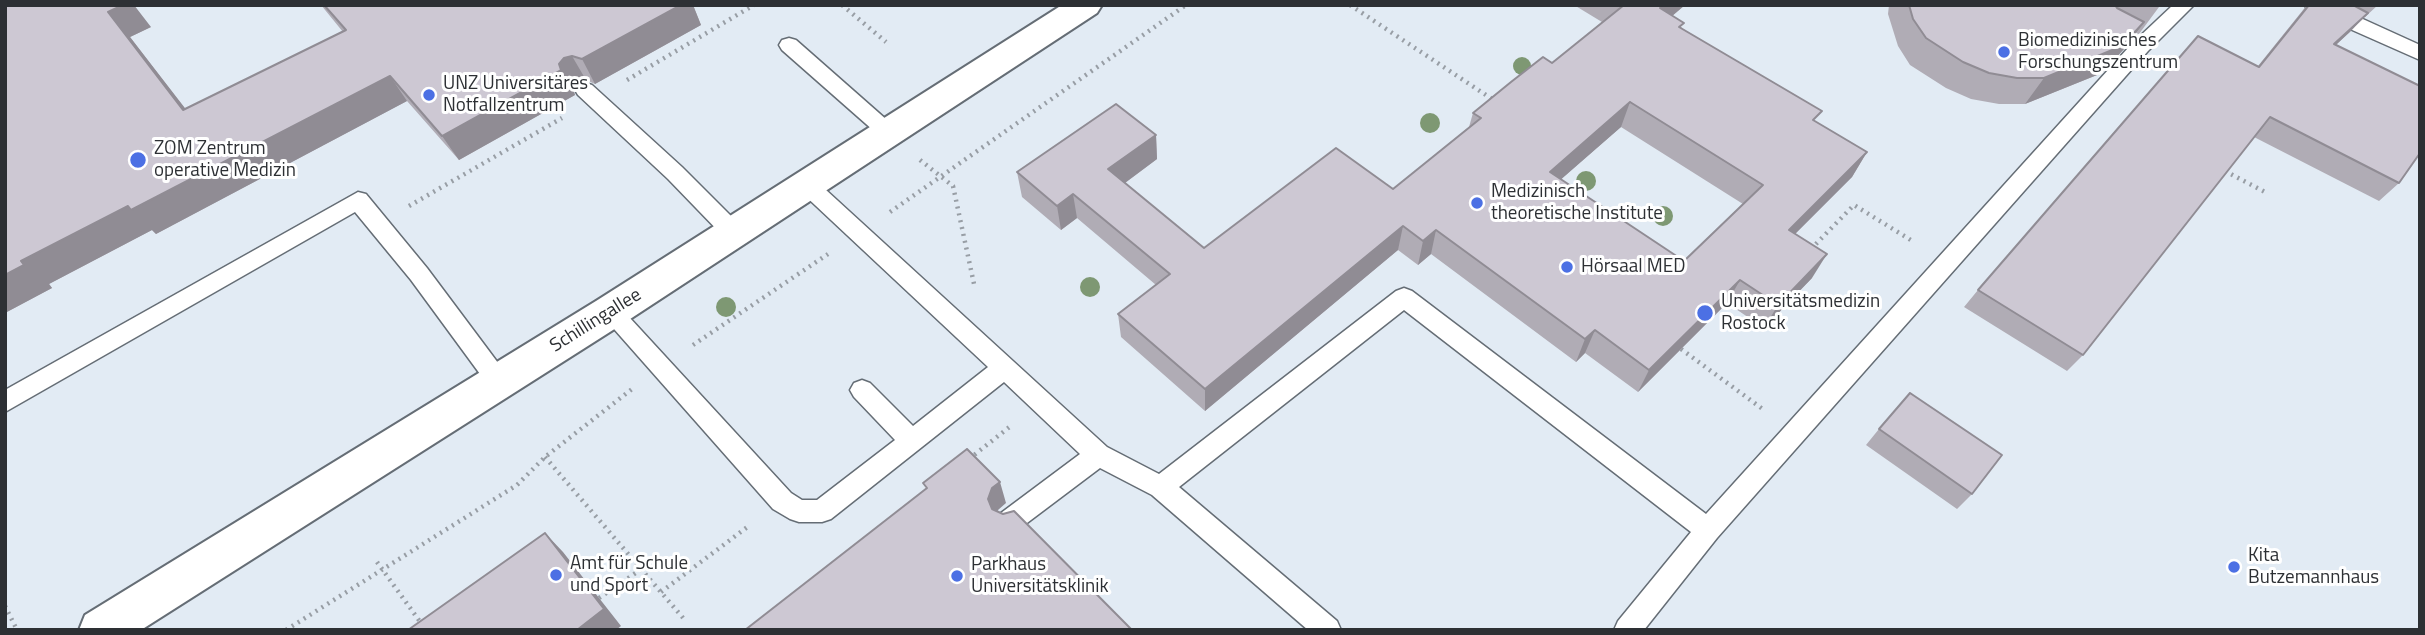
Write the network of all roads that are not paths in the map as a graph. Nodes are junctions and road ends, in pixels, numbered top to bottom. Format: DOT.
graph roads {
  1 [pos="1086,5"];
  2 [pos="2185,5"];
  3 [pos="2315,5"];
  4 [pos="2107,29"];
  5 [pos="789,45"];
  6 [pos="2141,46"];
  7 [pos="2420,53"];
  8 [pos="585,90"];
  9 [pos="889,133"];
  10 [pos="807,185"];
  11 [pos="734,233"];
  12 [pos="610,312"];
  13 [pos="1003,369"];
  14 [pos="499,382"];
  15 [pos="862,390"];
  16 [pos="5,402"];
  17 [pos="912,442"];
  18 [pos="1098,455"];
  19 [pos="1161,487"];
  20 [pos="1010,522"];
  21 [pos="1708,530"];
  22 [pos="101,630"];
  23 [pos="1328,630"];
  24 [pos="1627,630"];
  1 -- 9 [label="street, Schillingallee"];
  2 -- 6 [label="lane"];
  3 -- 7 [label="lane"];
  4 -- 6 [label="lane"];
  5 -- 9 [label="lane"];
  6 -- 21 [label="lane"];
  8 -- 11 [label="lane"];
  9 -- 10 [label="street, Schillingallee"];
  10 -- 11 [label="street, Schillingallee"];
  10 -- 13 [label="lane"];
  11 -- 12 [label="street, Schillingallee"];
  12 -- 14 [label="street, Schillingallee"];
  12 -- 17 [label="lane"];
  13 -- 17 [label="lane"];
  13 -- 18 [label="lane"];
  14 -- 16 [label="lane"];
  14 -- 22 [label="street, Schillingallee"];
  15 -- 17 [label="lane"];
  18 -- 19 [label="lane"];
  18 -- 20 [label="lane"];
  19 -- 21 [label="lane"];
  19 -- 23 [label="lane"];
  21 -- 24 [label="lane"];
}
